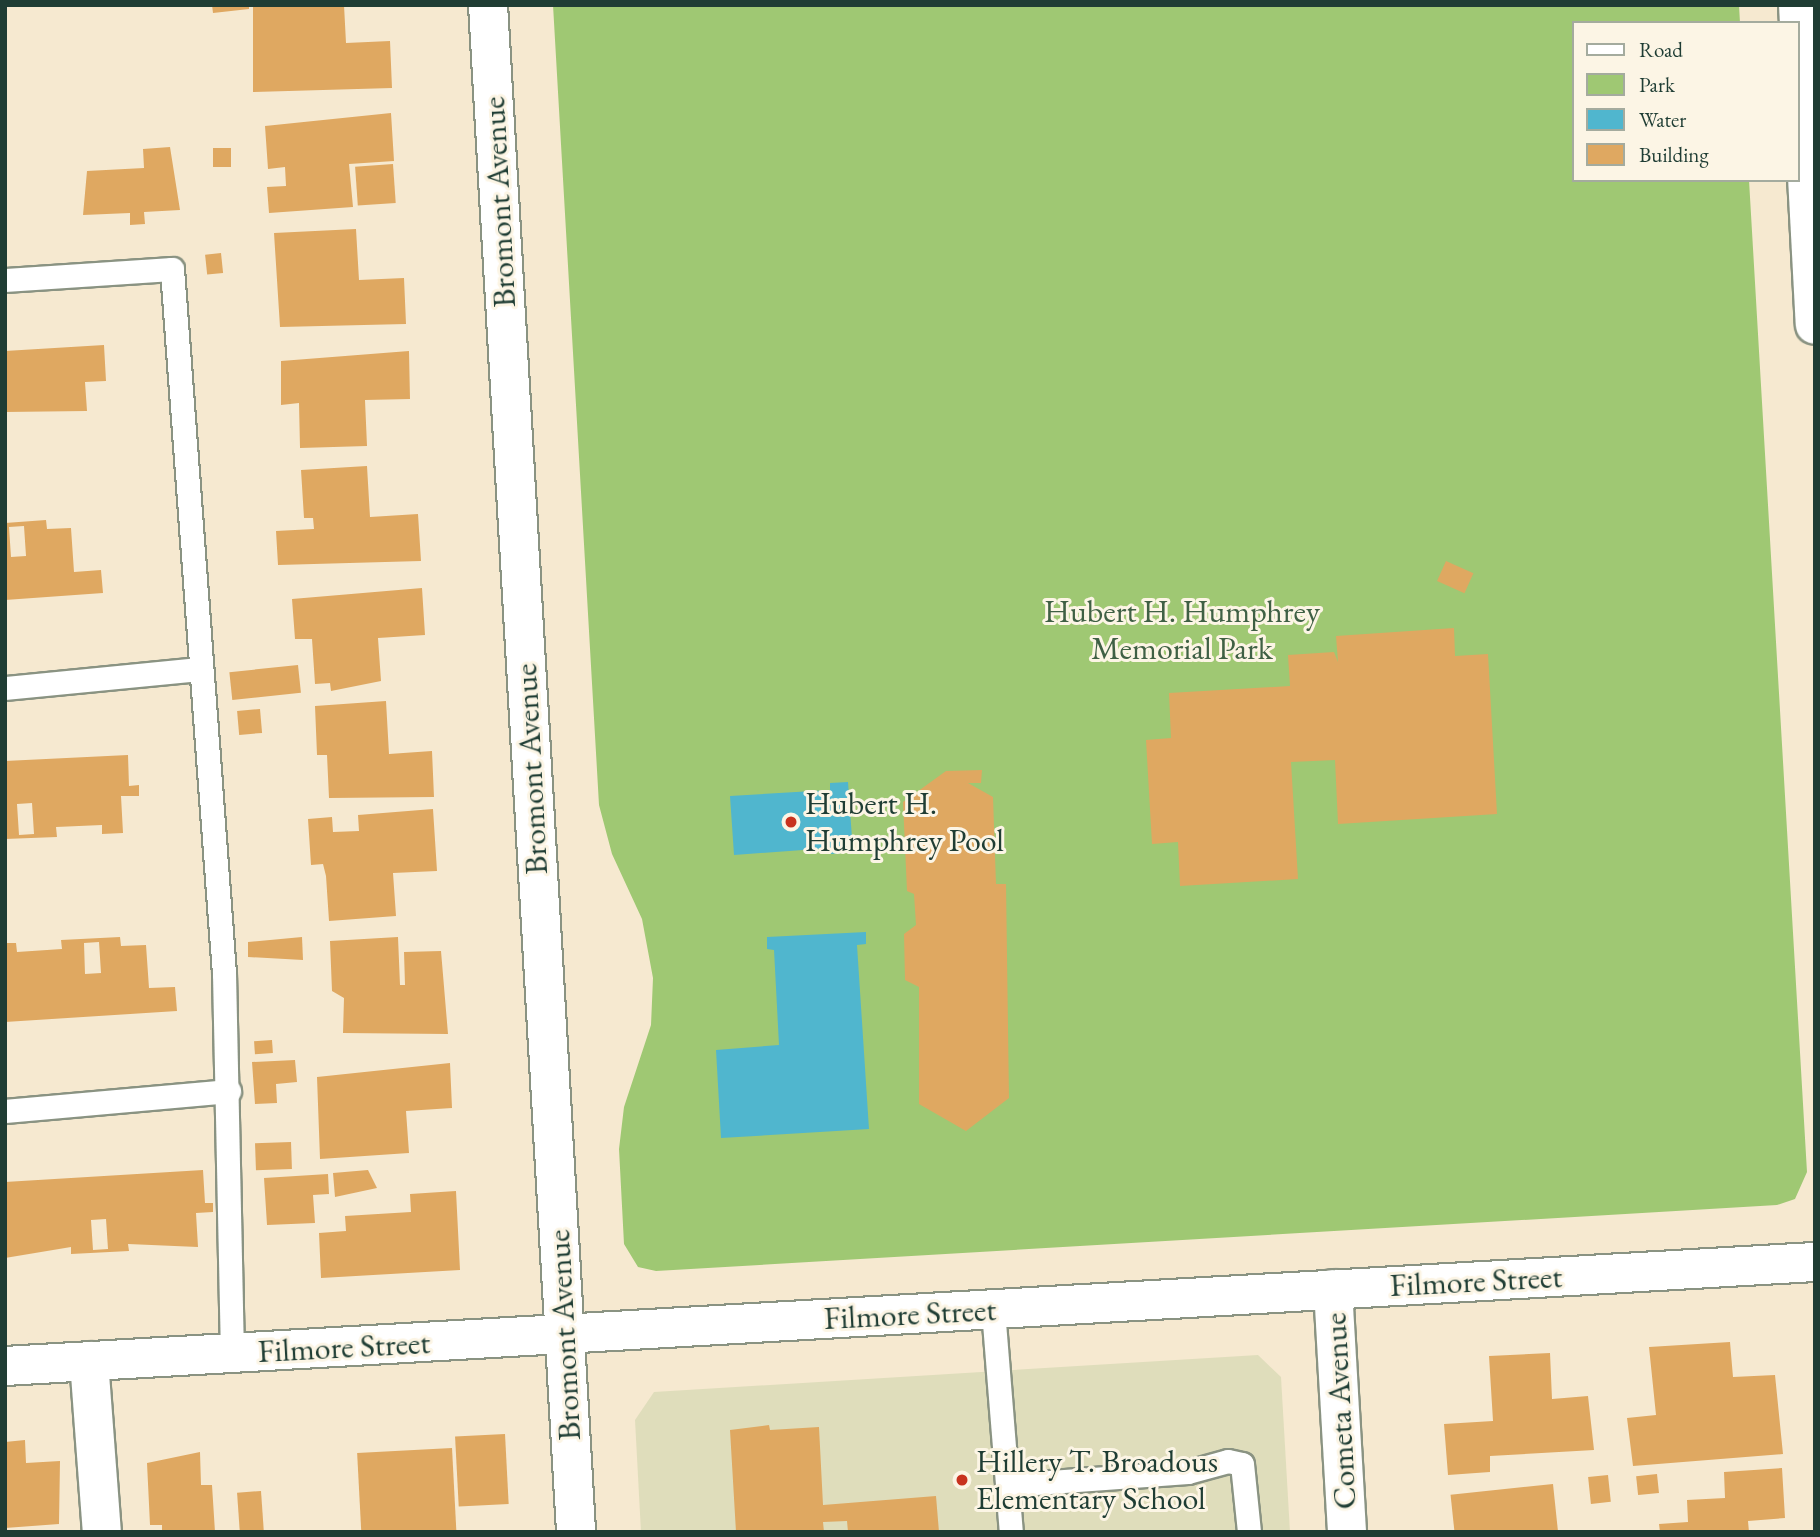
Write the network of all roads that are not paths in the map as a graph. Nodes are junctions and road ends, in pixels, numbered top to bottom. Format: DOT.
graph roads {
  1 [pos="488,5"];
  2 [pos="1798,5"];
  3 [pos="1810,141"];
  4 [pos="5,280"];
  5 [pos="1815,325"];
  6 [pos="198,669"];
  7 [pos="5,688"];
  8 [pos="229,1091"];
  9 [pos="5,1111"];
  10 [pos="1815,1262"];
  11 [pos="1333,1289"];
  12 [pos="993,1310"];
  13 [pos="564,1334"];
  14 [pos="232,1353"];
  15 [pos="89,1361"];
  16 [pos="5,1366"];
  17 [pos="1008,1485"];
  18 [pos="102,1532"];
  19 [pos="576,1532"];
  20 [pos="1011,1532"];
  21 [pos="1248,1532"];
  22 [pos="1346,1532"];
  1 -- 13 [label="street, Bromont Avenue"];
  2 -- 3 [label="street"];
  3 -- 5 [label="street"];
  4 -- 6 [label="lane"];
  6 -- 7 [label="lane"];
  6 -- 8 [label="lane"];
  8 -- 9 [label="lane"];
  8 -- 14 [label="lane"];
  10 -- 11 [label="street, Filmore Street"];
  11 -- 12 [label="street, Filmore Street"];
  11 -- 22 [label="street, Cometa Avenue"];
  12 -- 13 [label="street, Filmore Street"];
  12 -- 17 [label="lane"];
  13 -- 14 [label="street, Filmore Street"];
  13 -- 19 [label="street, Bromont Avenue"];
  14 -- 15 [label="street, Filmore Street"];
  15 -- 16 [label="street, Filmore Street"];
  15 -- 18 [label="street"];
  17 -- 20 [label="lane"];
  17 -- 21 [label="lane"];
}
